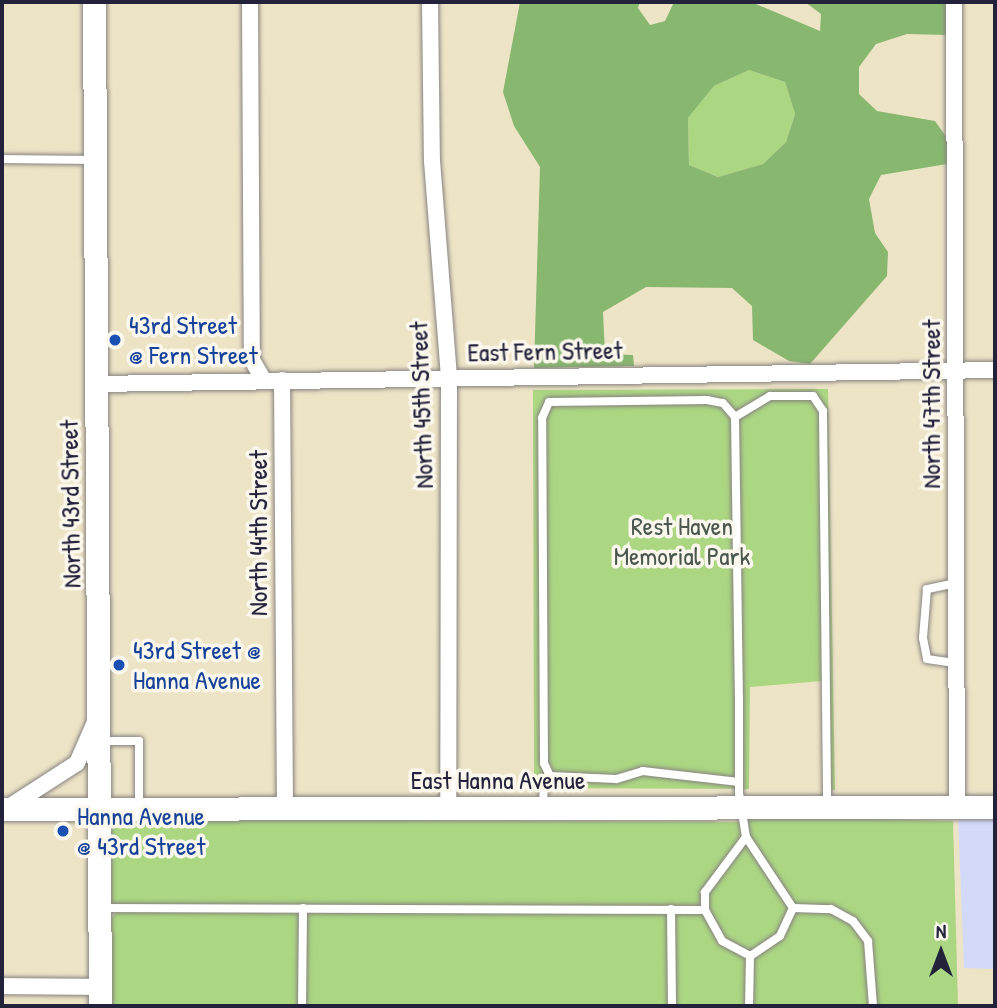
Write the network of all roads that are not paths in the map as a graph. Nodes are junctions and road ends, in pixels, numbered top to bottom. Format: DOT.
graph roads {
  1 [pos="94,2"];
  2 [pos="250,2"];
  3 [pos="430,2"];
  4 [pos="954,2"];
  5 [pos="2,159"];
  6 [pos="95,160"];
  7 [pos="956,370"];
  8 [pos="995,370"];
  9 [pos="449,377"];
  10 [pos="282,380"];
  11 [pos="264,381"];
  12 [pos="96,384"];
  13 [pos="736,417"];
  14 [pos="956,583"];
  15 [pos="957,663"];
  16 [pos="100,702"];
  17 [pos="101,741"];
  18 [pos="550,776"];
  19 [pos="739,782"];
  20 [pos="743,807"];
  21 [pos="827,807"];
  22 [pos="957,807"];
  23 [pos="995,807"];
  24 [pos="448,808"];
  25 [pos="543,808"];
  26 [pos="3,809"];
  27 [pos="102,810"];
  28 [pos="139,810"];
  29 [pos="285,810"];
  30 [pos="746,837"];
  31 [pos="100,908"];
  32 [pos="303,908"];
  33 [pos="793,908"];
  34 [pos="671,909"];
  35 [pos="705,910"];
  36 [pos="750,956"];
  37 [pos="2,986"];
  38 [pos="100,997"];
  39 [pos="302,1006"];
  40 [pos="673,1006"];
  41 [pos="748,1006"];
  42 [pos="873,1006"];
  1 -- 6 [label="street, North 43rd Street"];
  2 -- 11 [label="street"];
  3 -- 9 [label="street, North 45th Street"];
  4 -- 7 [label="street, North 47th Street"];
  5 -- 6 [label="lane"];
  6 -- 12 [label="street, North 43rd Street"];
  7 -- 8 [label="street, East Fern Street"];
  7 -- 9 [label="street, East Fern Street"];
  7 -- 14 [label="street, North 47th Street"];
  9 -- 10 [label="street, East Fern Street"];
  9 -- 24 [label="street, North 45th Street"];
  10 -- 11 [label="street, East Fern Street"];
  10 -- 29 [label="street, North 44th Street"];
  11 -- 12 [label="street, East Fern Street"];
  12 -- 16 [label="street, North 43rd Street"];
  13 -- 18 [label="lane"];
  13 -- 19 [label="lane"];
  13 -- 21 [label="lane"];
  14 -- 15 [label="street, North 47th Street"];
  14 -- 15 [label="lane"];
  15 -- 22 [label="street, North 47th Street"];
  16 -- 17 [label="street, North 43rd Street"];
  16 -- 26 [label="street"];
  17 -- 27 [label="street, North 43rd Street"];
  17 -- 28 [label="lane"];
  18 -- 19 [label="lane"];
  18 -- 25 [label="lane"];
  19 -- 20 [label="lane"];
  20 -- 21 [label="street, East Hanna Avenue"];
  20 -- 25 [label="street, East Hanna Avenue"];
  20 -- 30 [label="lane"];
  21 -- 22 [label="street, East Hanna Avenue"];
  22 -- 23 [label="street, East Hanna Avenue"];
  24 -- 25 [label="street, East Hanna Avenue"];
  24 -- 29 [label="street, East Hanna Avenue"];
  26 -- 27 [label="street, East Hanna Avenue"];
  27 -- 28 [label="street, East Hanna Avenue"];
  27 -- 31 [label="street, North 43rd Street"];
  28 -- 29 [label="street, East Hanna Avenue"];
  30 -- 33 [label="lane"];
  30 -- 35 [label="lane"];
  31 -- 32 [label="lane"];
  31 -- 38 [label="street, North 43rd Street"];
  32 -- 34 [label="lane"];
  32 -- 39 [label="lane"];
  33 -- 36 [label="lane"];
  33 -- 42 [label="lane"];
  34 -- 35 [label="lane"];
  34 -- 40 [label="lane"];
  35 -- 36 [label="lane"];
  36 -- 41 [label="lane"];
  37 -- 38 [label="street"];
}
